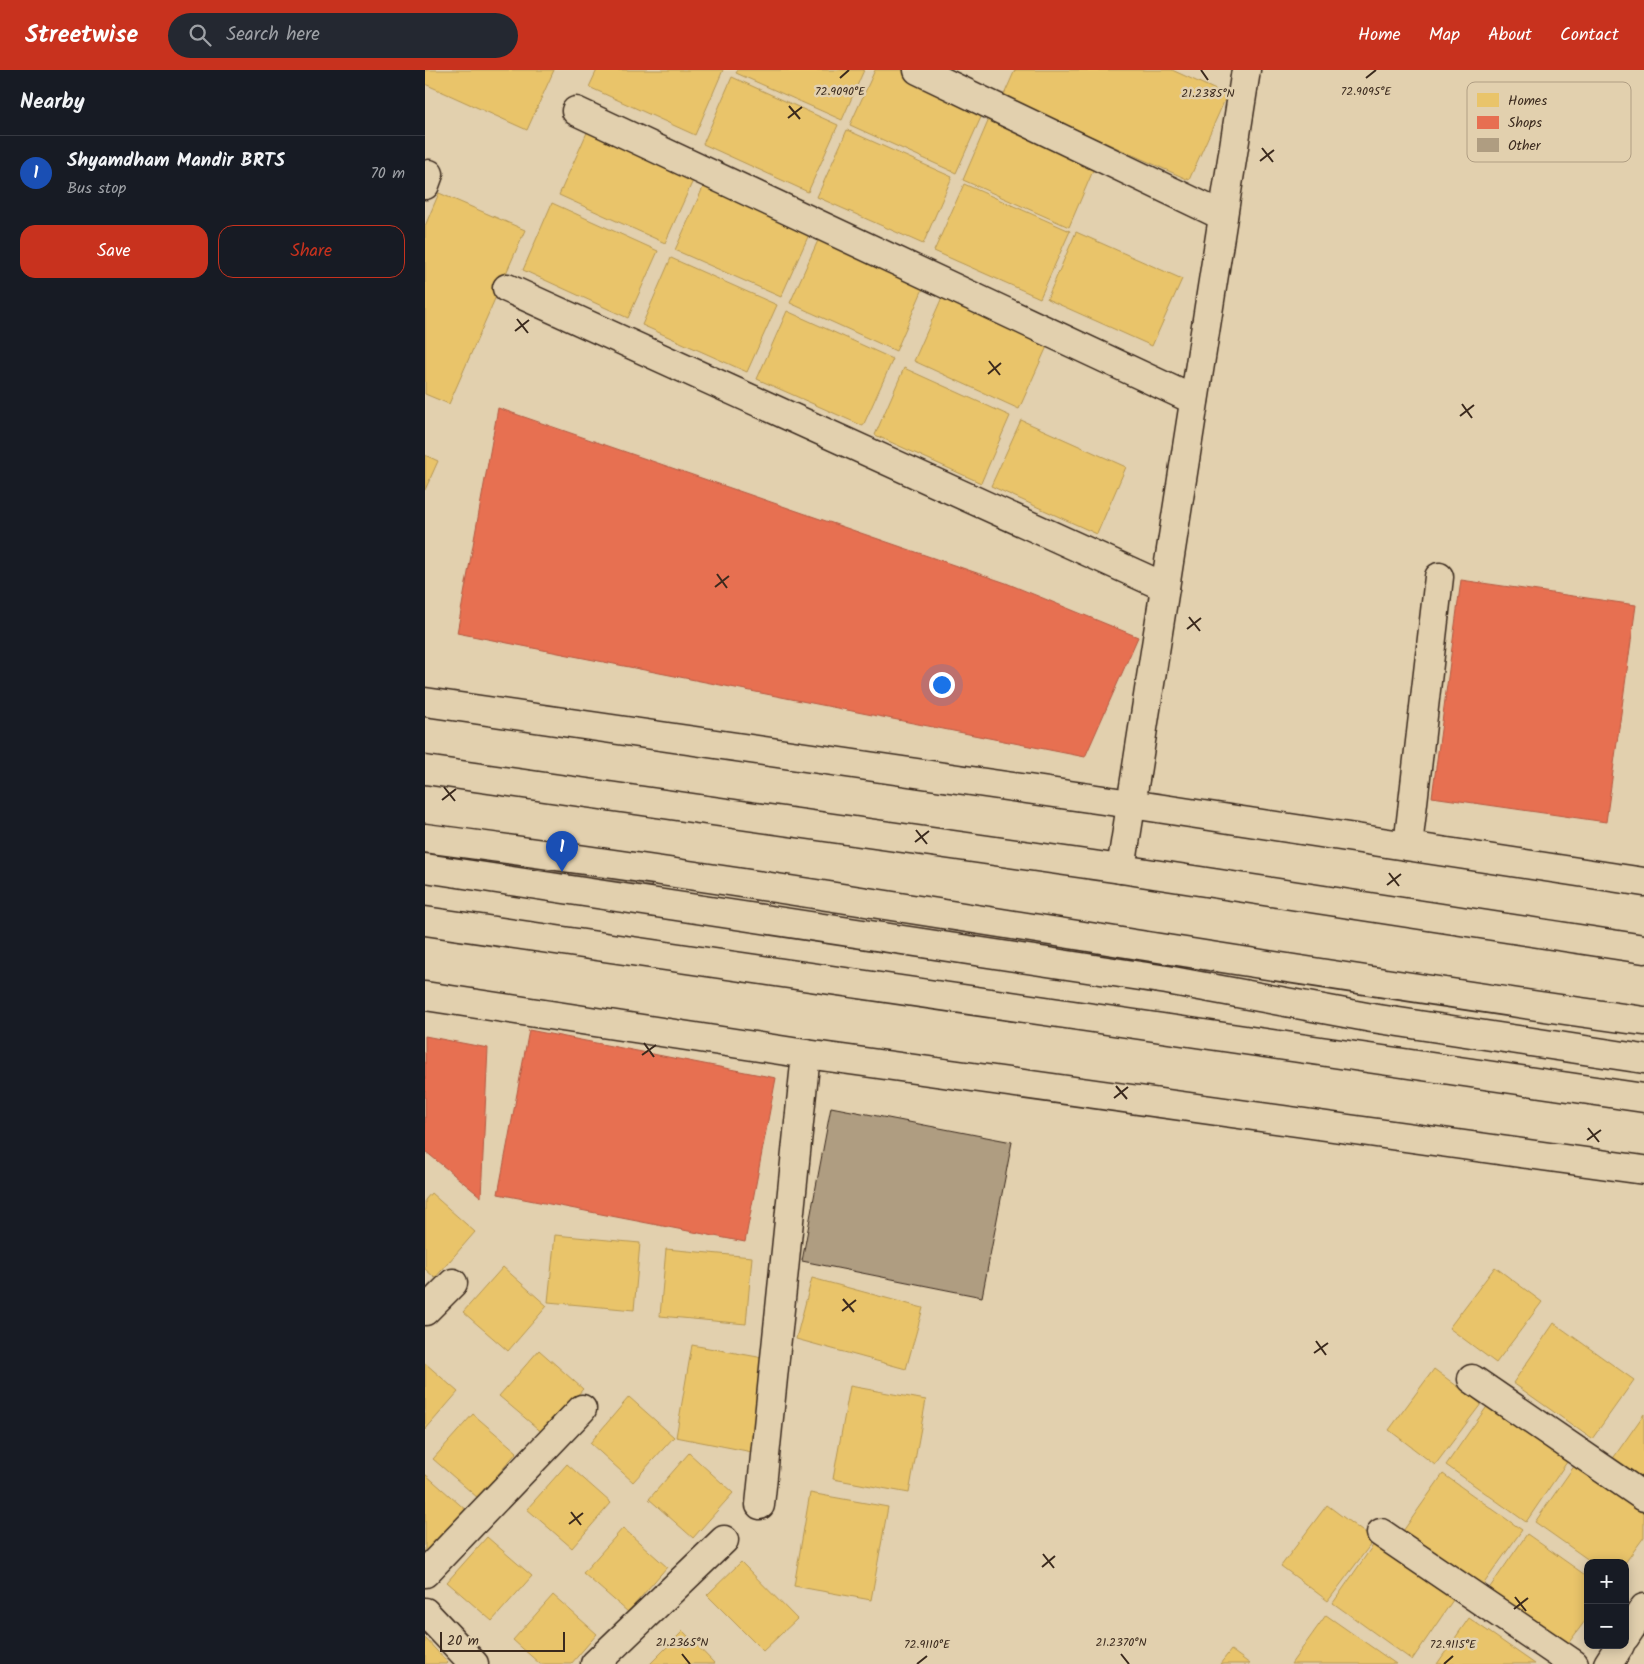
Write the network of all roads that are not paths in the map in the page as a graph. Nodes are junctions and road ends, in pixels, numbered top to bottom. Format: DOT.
graph roads {
  1 [pos="918,70"];
  2 [pos="1246,70"];
  3 [pos="576,111"];
  4 [pos="1223,216"];
  5 [pos="507,288"];
  6 [pos="1194,400"];
  7 [pos="1439,576"];
  8 [pos="1165,588"];
  9 [pos="425,702"];
  10 [pos="425,770"];
  11 [pos="1131,804"];
  12 [pos="425,838"];
  13 [pos="1408,846"];
  14 [pos="425,868"];
  15 [pos="1121,869"];
  16 [pos="1644,882"];
  17 [pos="425,921"];
  18 [pos="1644,949"];
  19 [pos="425,996"];
  20 [pos="1644,1021"];
  21 [pos="807,1054"];
  22 [pos="1644,1059"];
  23 [pos="1644,1098"];
  24 [pos="1644,1170"];
  25 [pos="453,1283"];
  26 [pos="425,1311"];
  27 [pos="1472,1379"];
  28 [pos="582,1409"];
  29 [pos="1644,1497"];
  30 [pos="760,1505"];
  31 [pos="1381,1533"];
  32 [pos="724,1540"];
  33 [pos="425,1573"];
  34 [pos="1644,1608"];
  35 [pos="425,1612"];
  36 [pos="1629,1631"];
  37 [pos="1617,1649"];
  38 [pos="474,1664"];
  39 [pos="595,1664"];
  40 [pos="1574,1664"];
  41 [pos="1607,1664"];
  1 -- 4 [label="street"];
  2 -- 4 [label="street"];
  3 -- 6 [label="street"];
  4 -- 6 [label="street"];
  5 -- 8 [label="street"];
  6 -- 8 [label="street"];
  7 -- 13 [label="street"];
  8 -- 11 [label="street"];
  9 -- 11 [label="street"];
  10 -- 15 [label="street"];
  11 -- 13 [label="street"];
  11 -- 15 [label="street"];
  12 -- 20 [label="street"];
  13 -- 16 [label="street"];
  14 -- 22 [label="street"];
  15 -- 18 [label="street"];
  17 -- 23 [label="street"];
  19 -- 21 [label="street"];
  21 -- 24 [label="street"];
  21 -- 30 [label="street"];
  25 -- 26 [label="street"];
  27 -- 29 [label="street"];
  28 -- 33 [label="street"];
  31 -- 40 [label="street"];
  32 -- 39 [label="street"];
  34 -- 36 [label="street"];
  35 -- 38 [label="street"];
  37 -- 41 [label="street"];
}
